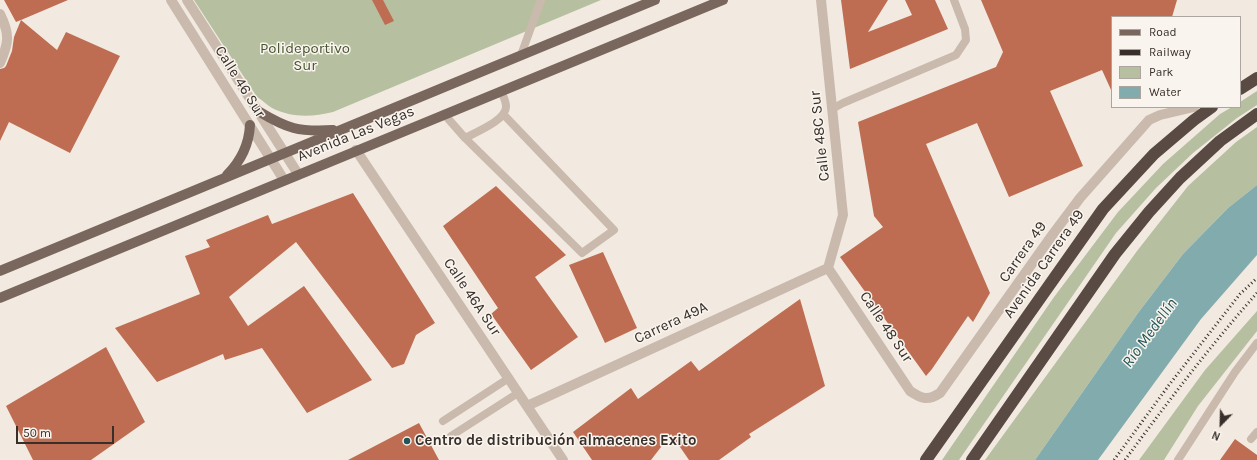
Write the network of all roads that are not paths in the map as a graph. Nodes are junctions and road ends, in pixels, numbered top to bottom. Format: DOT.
graph roads {
  1 [pos="171,0"];
  2 [pos="187,0"];
  3 [pos="541,0"];
  4 [pos="655,0"];
  5 [pos="723,0"];
  6 [pos="821,0"];
  7 [pos="954,0"];
  8 [pos="0,14"];
  9 [pos="521,55"];
  10 [pos="0,63"];
  11 [pos="1257,78"];
  12 [pos="1241,88"];
  13 [pos="501,91"];
  14 [pos="1190,108"];
  15 [pos="1211,108"];
  16 [pos="832,109"];
  17 [pos="258,111"];
  18 [pos="444,114"];
  19 [pos="1257,114"];
  20 [pos="504,115"];
  21 [pos="250,125"];
  22 [pos="341,129"];
  23 [pos="465,138"];
  24 [pos="356,150"];
  25 [pos="284,153"];
  26 [pos="271,158"];
  27 [pos="298,174"];
  28 [pos="224,178"];
  29 [pos="284,180"];
  30 [pos="828,268"];
  31 [pos="0,271"];
  32 [pos="0,298"];
  33 [pos="1257,343"];
  34 [pos="509,378"];
  35 [pos="518,393"];
  36 [pos="923,398"];
  37 [pos="527,406"];
  38 [pos="443,421"];
  39 [pos="1257,432"];
  40 [pos="451,436"];
  41 [pos="1251,439"];
  42 [pos="563,460"];
  43 [pos="926,460"];
  44 [pos="972,460"];
  45 [pos="1178,460"];
  1 -- 21 [label="street, Calle 46 Sur"];
  2 -- 17 [label="street, Calle 46 Sur"];
  3 -- 9 [label="lane"];
  4 -- 9 [label="main road, Avenida Las Vegas"];
  5 -- 13 [label="main road, Avenida Las Vegas"];
  6 -- 16 [label="street, Calle 48C Sur"];
  7 -- 16 [label="lane"];
  8 -- 10 [label="street"];
  9 -- 22 [label="main road, Avenida Las Vegas"];
  11 -- 12 [label="highway"];
  13 -- 18 [label="main road, Avenida Las Vegas"];
  13 -- 20 [label="lane"];
  14 -- 36 [label="street, Carrera 49"];
  15 -- 43 [label="highway, Avenida Carrera 49"];
  16 -- 30 [label="street, Calle 48C Sur"];
  17 -- 22 [label="main road"];
  17 -- 25 [label="street, Calle 46 Sur"];
  18 -- 23 [label="lane"];
  18 -- 24 [label="main road, Avenida Las Vegas"];
  19 -- 44 [label="highway"];
  20 -- 23 [label="lane"];
  20 -- 23 [label="lane"];
  21 -- 26 [label="street, Calle 46 Sur"];
  21 -- 28 [label="main road"];
  22 -- 25 [label="main road, Avenida Las Vegas"];
  24 -- 27 [label="main road, Avenida Las Vegas"];
  24 -- 34 [label="street, Calle 46A Sur"];
  25 -- 26 [label="main road, Avenida Las Vegas"];
  25 -- 27 [label="street, Calle 46 Sur"];
  26 -- 28 [label="main road, Avenida Las Vegas"];
  26 -- 29 [label="street, Calle 46 Sur"];
  27 -- 29 [label="main road, Avenida Las Vegas"];
  28 -- 31 [label="main road, Avenida Las Vegas"];
  29 -- 32 [label="main road, Avenida Las Vegas"];
  30 -- 36 [label="street, Calle 48 Sur"];
  30 -- 37 [label="street, Carrera 49A"];
  33 -- 45 [label="lane"];
  34 -- 35 [label="street, Calle 46A Sur"];
  34 -- 38 [label="lane"];
  35 -- 37 [label="street, Calle 46A Sur"];
  35 -- 40 [label="lane"];
  37 -- 42 [label="street, Calle 46A Sur"];
  39 -- 41 [label="lane"];
}
